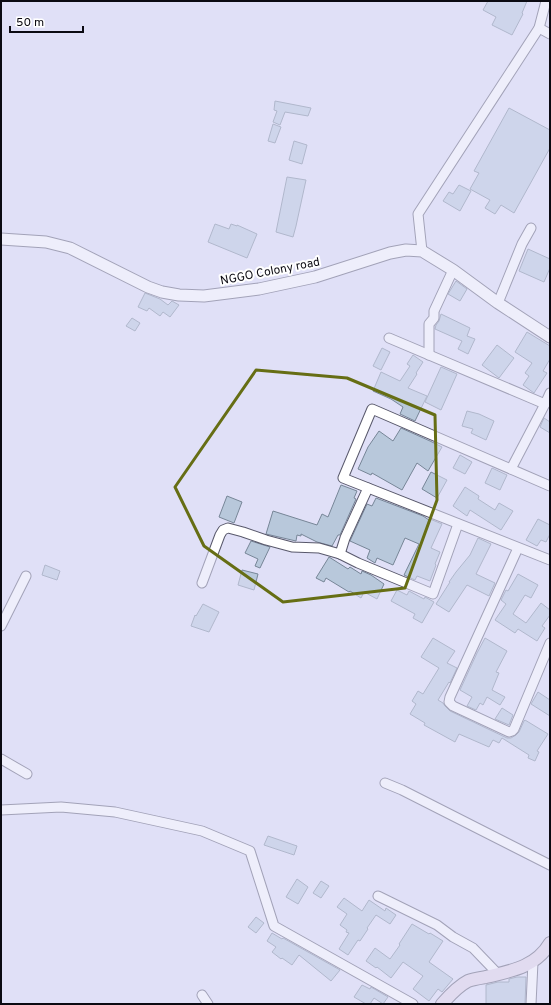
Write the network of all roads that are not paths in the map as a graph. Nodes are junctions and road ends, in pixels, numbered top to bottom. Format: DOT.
graph roads {
  1 [pos="546,1"];
  2 [pos="539,28"];
  3 [pos="550,34"];
  4 [pos="531,228"];
  5 [pos="1,239"];
  6 [pos="422,251"];
  7 [pos="453,270"];
  8 [pos="498,303"];
  9 [pos="550,337"];
  10 [pos="389,338"];
  11 [pos="430,355"];
  12 [pos="550,393"];
  13 [pos="545,404"];
  14 [pos="512,469"];
  15 [pos="550,486"];
  16 [pos="368,488"];
  17 [pos="458,524"];
  18 [pos="518,548"];
  19 [pos="340,554"];
  20 [pos="550,560"];
  21 [pos="26,576"];
  22 [pos="202,583"];
  23 [pos="1,626"];
  24 [pos="550,643"];
  25 [pos="1,759"];
  26 [pos="27,774"];
  27 [pos="385,782"];
  28 [pos="1,810"];
  29 [pos="550,865"];
  30 [pos="378,896"];
  31 [pos="550,943"];
  32 [pos="533,962"];
  33 [pos="498,974"];
  34 [pos="202,995"];
  35 [pos="208,1004"];
  36 [pos="413,1004"];
  37 [pos="442,1004"];
  38 [pos="531,1004"];
  1 -- 2 [label="street"];
  2 -- 3 [label="street"];
  2 -- 6 [label="street"];
  4 -- 8 [label="street"];
  5 -- 6 [label="street, NGGO Colony road"];
  6 -- 7 [label="street"];
  7 -- 8 [label="street"];
  7 -- 11 [label="street"];
  8 -- 9 [label="street"];
  10 -- 11 [label="street"];
  11 -- 13 [label="street"];
  12 -- 13 [label="street"];
  13 -- 14 [label="street"];
  14 -- 15 [label="street"];
  14 -- 16 [label="street"];
  16 -- 17 [label="street"];
  16 -- 19 [label="street"];
  17 -- 18 [label="street"];
  17 -- 19 [label="street"];
  18 -- 20 [label="street"];
  18 -- 24 [label="street"];
  19 -- 22 [label="street"];
  21 -- 23 [label="street"];
  25 -- 26 [label="street"];
  27 -- 29 [label="street"];
  28 -- 36 [label="street"];
  30 -- 33 [label="street"];
  31 -- 32 [label="main road"];
  32 -- 33 [label="main road"];
  32 -- 38 [label="street"];
  33 -- 37 [label="main road"];
  34 -- 35 [label="street"];
}
